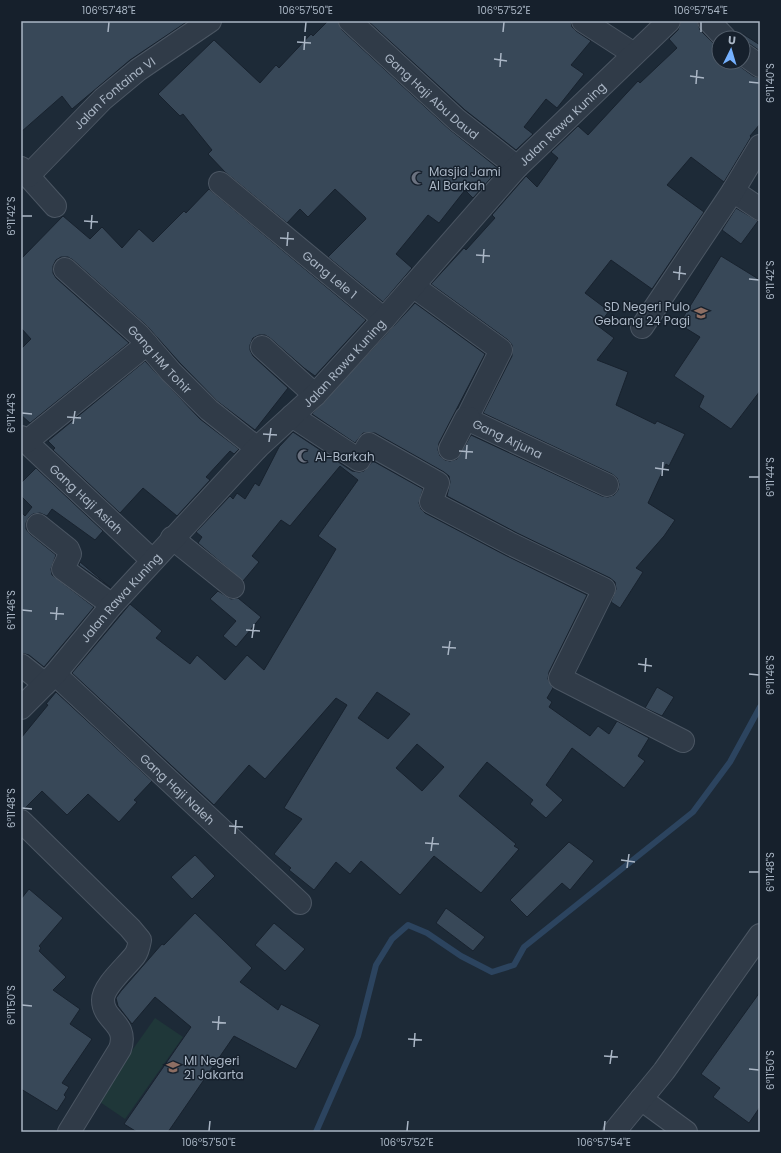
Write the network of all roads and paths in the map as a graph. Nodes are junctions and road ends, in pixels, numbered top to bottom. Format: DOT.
graph roads {
  1 [pos="210,21"];
  2 [pos="350,21"];
  3 [pos="583,21"];
  4 [pos="668,21"];
  5 [pos="709,21"];
  6 [pos="717,30"];
  7 [pos="634,54"];
  8 [pos="751,60"];
  9 [pos="760,66"];
  10 [pos="760,146"];
  11 [pos="517,167"];
  12 [pos="25,172"];
  13 [pos="220,183"];
  14 [pos="733,191"];
  15 [pos="55,206"];
  16 [pos="760,209"];
  17 [pos="66,269"];
  18 [pos="413,286"];
  19 [pos="384,319"];
  20 [pos="642,327"];
  21 [pos="147,344"];
  22 [pos="262,347"];
  23 [pos="314,395"];
  24 [pos="292,416"];
  25 [pos="469,418"];
  26 [pos="24,440"];
  27 [pos="257,448"];
  28 [pos="450,449"];
  29 [pos="607,485"];
  30 [pos="38,525"];
  31 [pos="172,538"];
  32 [pos="152,560"];
  33 [pos="233,587"];
  34 [pos="112,605"];
  35 [pos="21,665"];
  36 [pos="50,679"];
  37 [pos="21,708"];
  38 [pos="683,742"];
  39 [pos="21,821"];
  40 [pos="300,903"];
  41 [pos="760,935"];
  42 [pos="641,1099"];
  43 [pos="70,1132"];
  44 [pos="614,1132"];
  45 [pos="686,1132"];
  1 -- 12 [label="street, Jalan Fontaina VI"];
  2 -- 11 [label="street, Gang Haji Abu Daud"];
  3 -- 7 [label="street"];
  4 -- 7 [label="street, Jalan Rawa Kuning"];
  5 -- 6 [label="street"];
  7 -- 11 [label="street, Jalan Rawa Kuning"];
  8 -- 9 [label="street"];
  10 -- 14 [label="street"];
  11 -- 18 [label="street, Jalan Rawa Kuning"];
  12 -- 15 [label="street"];
  13 -- 19 [label="street, Gang Lele 1"];
  14 -- 16 [label="street"];
  14 -- 20 [label="street"];
  17 -- 21 [label="street, Gang HM Tohir"];
  18 -- 19 [label="street, Jalan Rawa Kuning"];
  18 -- 25 [label="street, Gang Arjuna"];
  19 -- 23 [label="street, Jalan Rawa Kuning"];
  21 -- 26 [label="street"];
  21 -- 27 [label="street, Gang HM Tohir"];
  22 -- 23 [label="street"];
  23 -- 24 [label="street, Jalan Rawa Kuning"];
  24 -- 27 [label="street, Jalan Rawa Kuning"];
  24 -- 38 [label="street"];
  25 -- 28 [label="street"];
  25 -- 29 [label="street, Gang Arjuna"];
  26 -- 32 [label="street, Gang Haji Asiah"];
  27 -- 31 [label="street, Jalan Rawa Kuning"];
  30 -- 34 [label="street"];
  31 -- 32 [label="street, Jalan Rawa Kuning"];
  31 -- 33 [label="street"];
  32 -- 34 [label="street, Jalan Rawa Kuning"];
  34 -- 36 [label="street, Jalan Rawa Kuning"];
  35 -- 36 [label="street, Gang Haji Naleh"];
  36 -- 37 [label="street, Jalan Rawa Kuning"];
  36 -- 40 [label="street, Gang Haji Naleh"];
  39 -- 43 [label="street"];
  41 -- 42 [label="street"];
  42 -- 44 [label="street"];
  42 -- 45 [label="street"];
}
